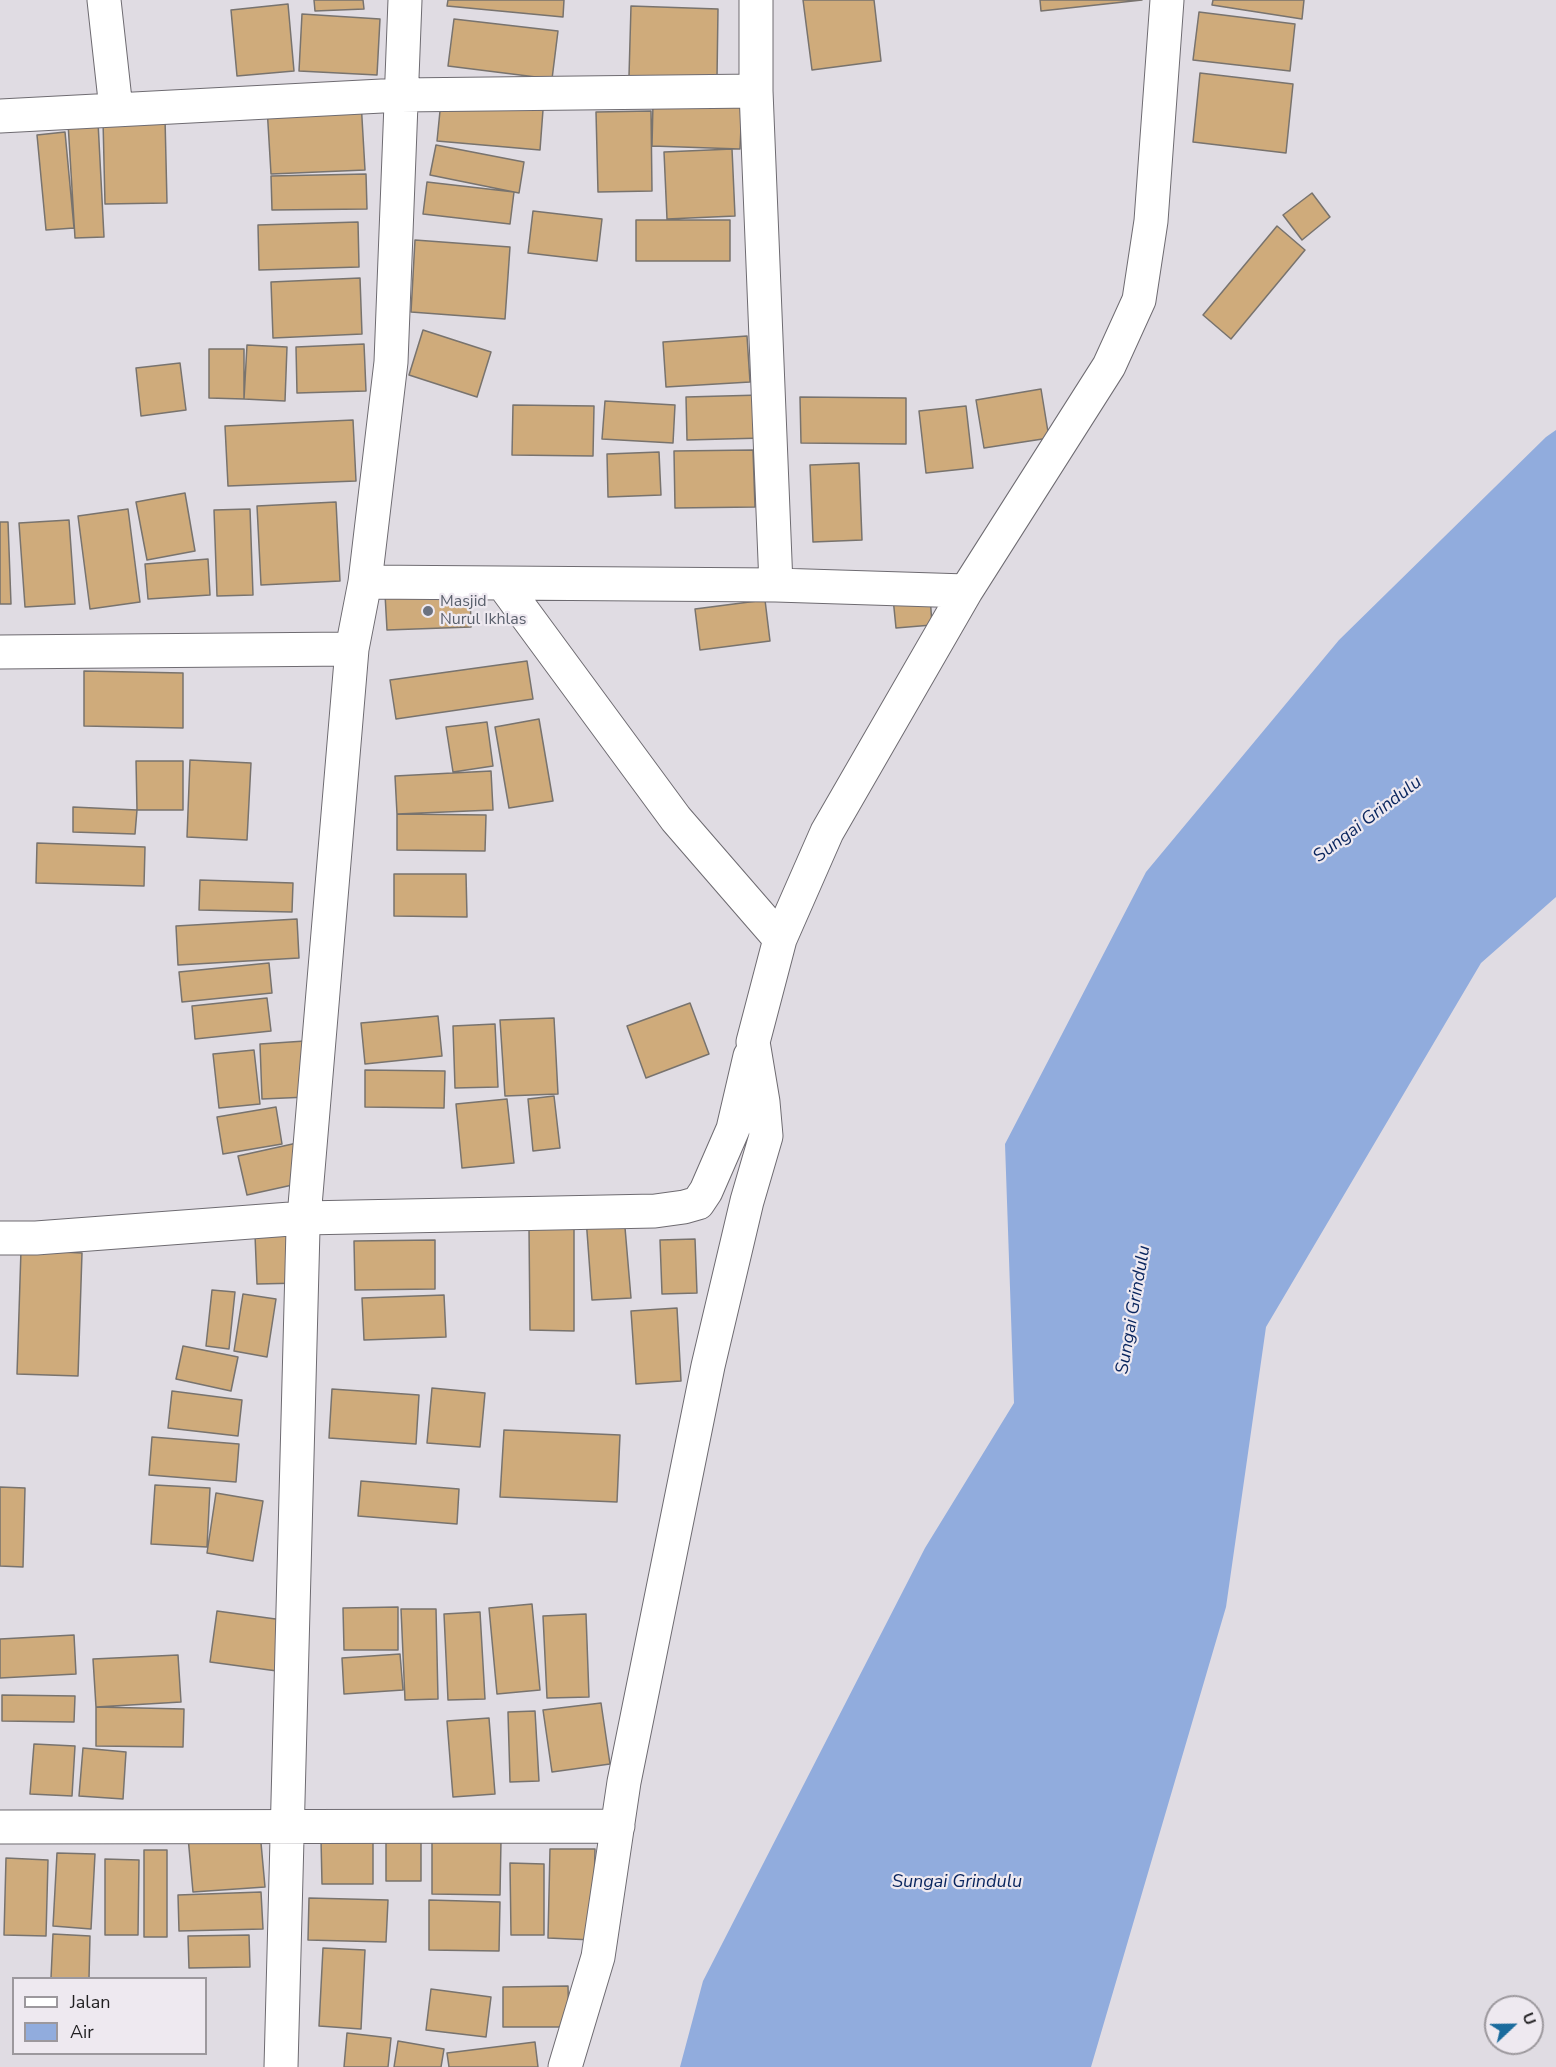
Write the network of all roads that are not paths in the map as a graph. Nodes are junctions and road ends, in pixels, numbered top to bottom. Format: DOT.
graph roads {
  1 [pos="104,0"];
  2 [pos="405,0"];
  3 [pos="756,0"];
  4 [pos="1167,0"];
  5 [pos="756,91"];
  6 [pos="401,95"];
  7 [pos="116,109"];
  8 [pos="0,116"];
  9 [pos="365,582"];
  10 [pos="503,584"];
  11 [pos="776,585"];
  12 [pos="966,591"];
  13 [pos="352,649"];
  14 [pos="0,652"];
  15 [pos="780,939"];
  16 [pos="753,1042"];
  17 [pos="304,1218"];
  18 [pos="0,1238"];
  19 [pos="618,1826"];
  20 [pos="0,1827"];
  21 [pos="288,1828"];
  22 [pos="281,2067"];
  23 [pos="565,2067"];
  1 -- 7 [label="street"];
  2 -- 6 [label="street"];
  3 -- 5 [label="street"];
  4 -- 12 [label="street"];
  5 -- 6 [label="street"];
  5 -- 11 [label="street"];
  6 -- 7 [label="street"];
  6 -- 9 [label="street"];
  7 -- 8 [label="street"];
  9 -- 10 [label="street"];
  9 -- 13 [label="street"];
  10 -- 11 [label="street"];
  10 -- 15 [label="street"];
  11 -- 12 [label="street"];
  12 -- 15 [label="street"];
  13 -- 14 [label="street"];
  13 -- 17 [label="street"];
  15 -- 16 [label="street"];
  16 -- 17 [label="street"];
  16 -- 19 [label="street"];
  17 -- 18 [label="street"];
  17 -- 21 [label="street"];
  19 -- 21 [label="street"];
  19 -- 23 [label="street"];
  20 -- 21 [label="street"];
  21 -- 22 [label="street"];
}
